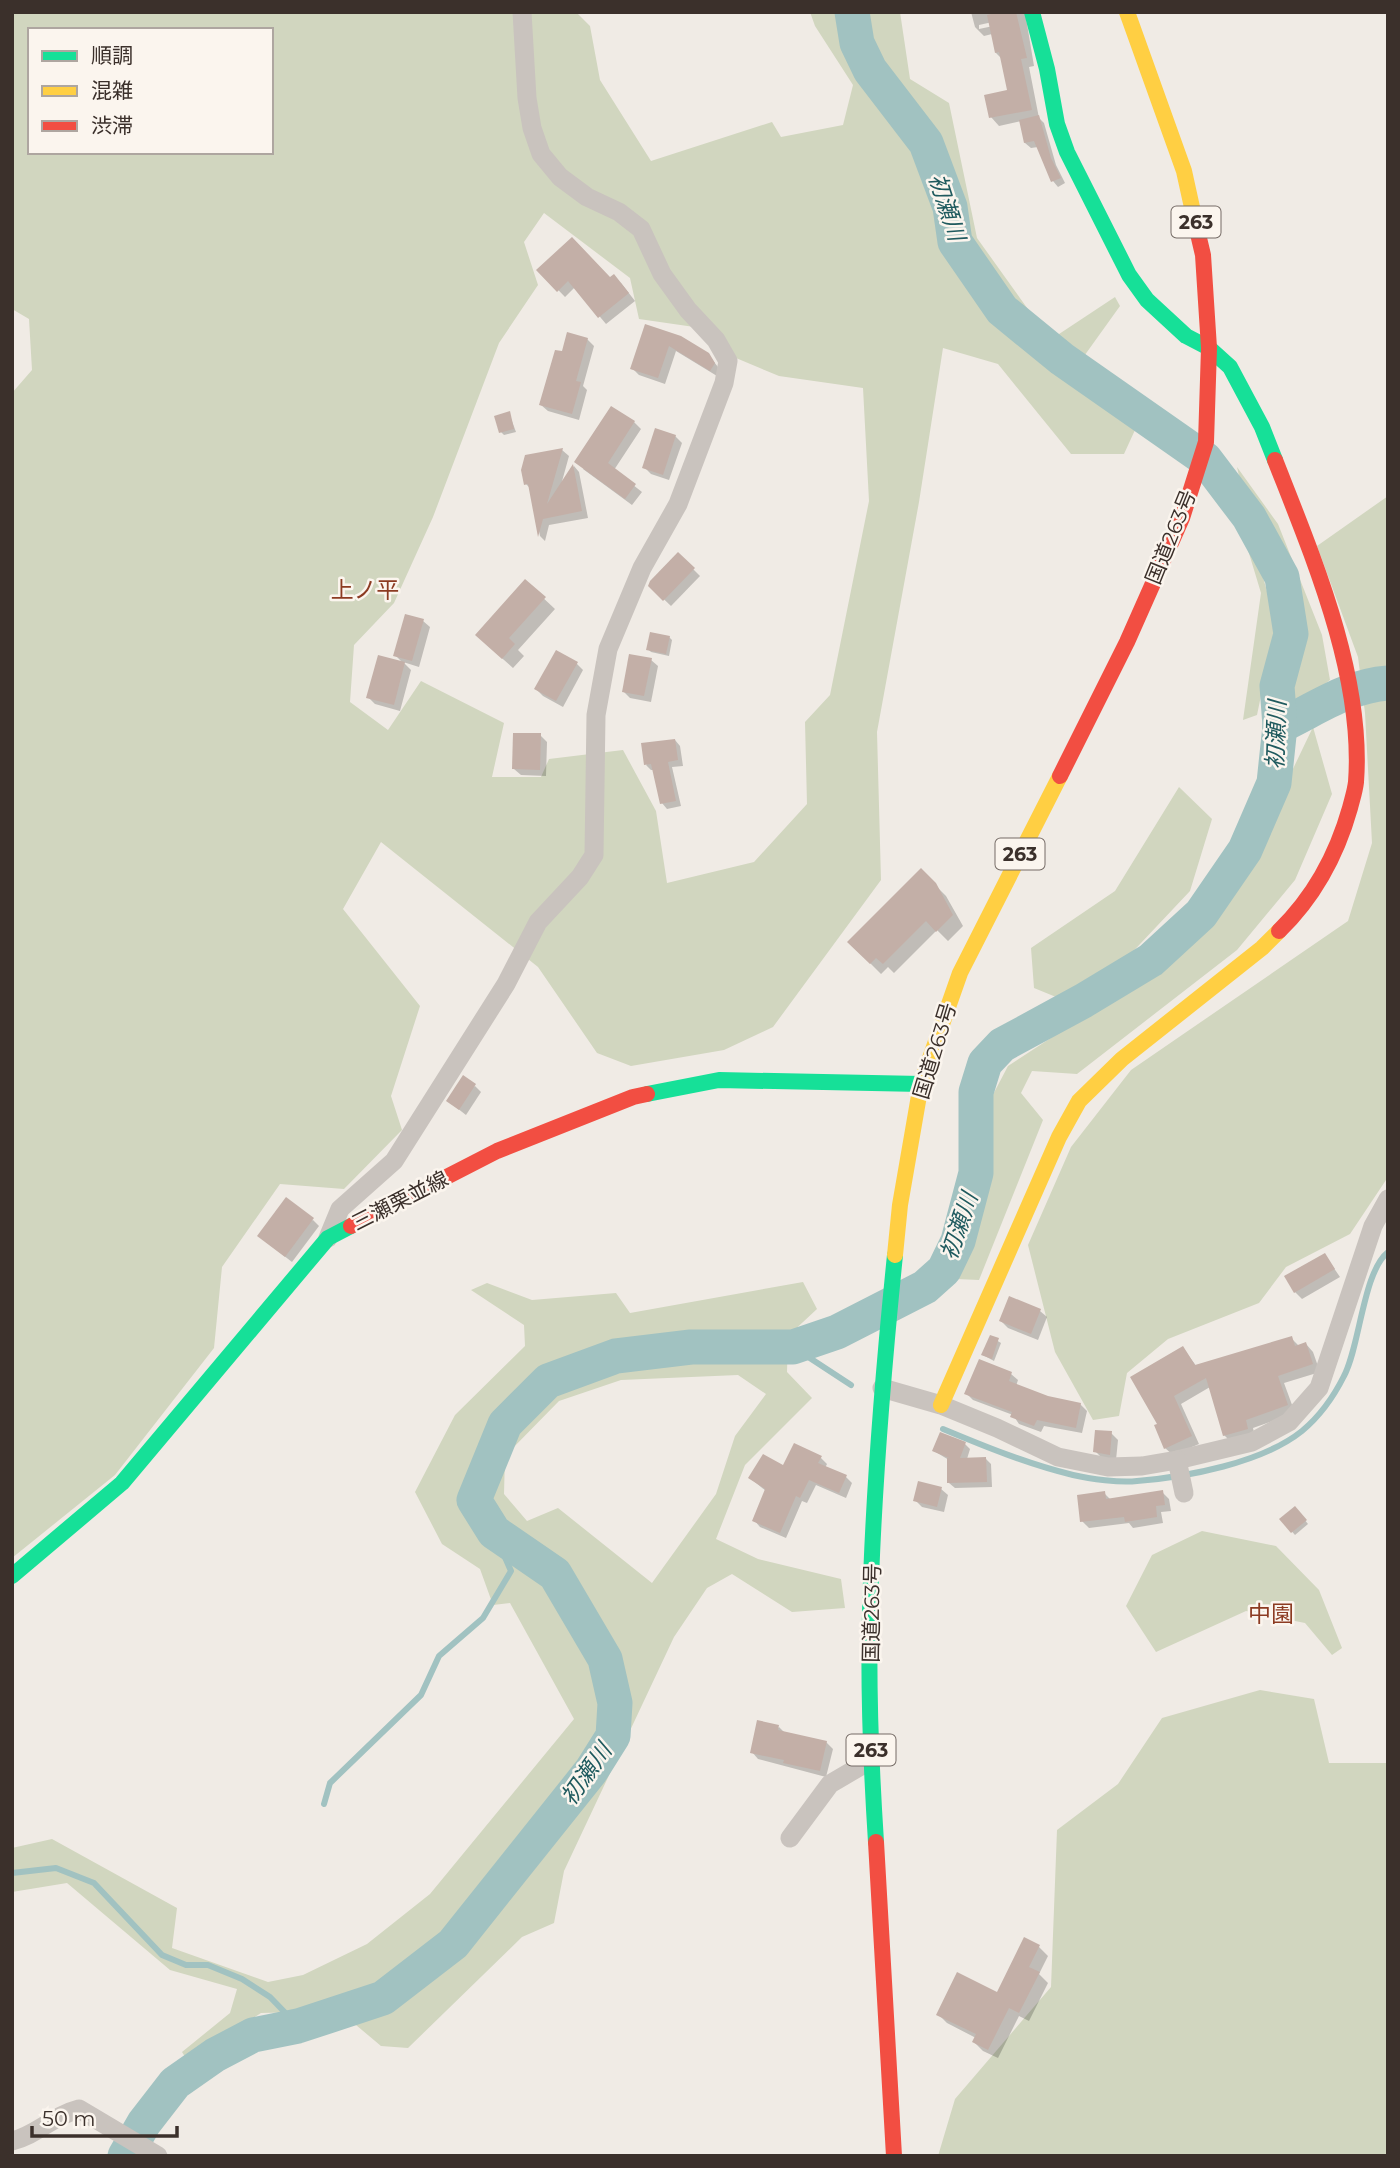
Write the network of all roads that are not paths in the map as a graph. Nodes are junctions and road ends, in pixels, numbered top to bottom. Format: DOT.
graph roads {
  1 [pos="522,12"];
  2 [pos="1032,12"];
  3 [pos="1127,12"];
  4 [pos="1209,348"];
  5 [pos="921,1084"];
  6 [pos="1388,1199"];
  7 [pos="328,1238"];
  8 [pos="882,1388"];
  9 [pos="941,1405"];
  10 [pos="1177,1460"];
  11 [pos="1184,1493"];
  12 [pos="12,1576"];
  13 [pos="871,1760"];
  14 [pos="790,1838"];
  15 [pos="12,2141"];
  16 [pos="158,2156"];
  17 [pos="894,2156"];
  1 -- 7 [label="street"];
  2 -- 4 [label="main road"];
  3 -- 4 [label="main road, 国道263号 / 263"];
  4 -- 5 [label="main road, 国道263号 / 263"];
  4 -- 9 [label="main road"];
  5 -- 7 [label="main road, 三瀬栗並線"];
  5 -- 8 [label="main road, 国道263号 / 263"];
  6 -- 10 [label="street"];
  7 -- 12 [label="main road, 三瀬栗並線"];
  8 -- 9 [label="street"];
  8 -- 13 [label="main road, 国道263号 / 263"];
  9 -- 10 [label="street"];
  10 -- 11 [label="street"];
  13 -- 14 [label="street"];
  13 -- 17 [label="main road, 国道263号 / 263"];
  15 -- 16 [label="street"];
}
